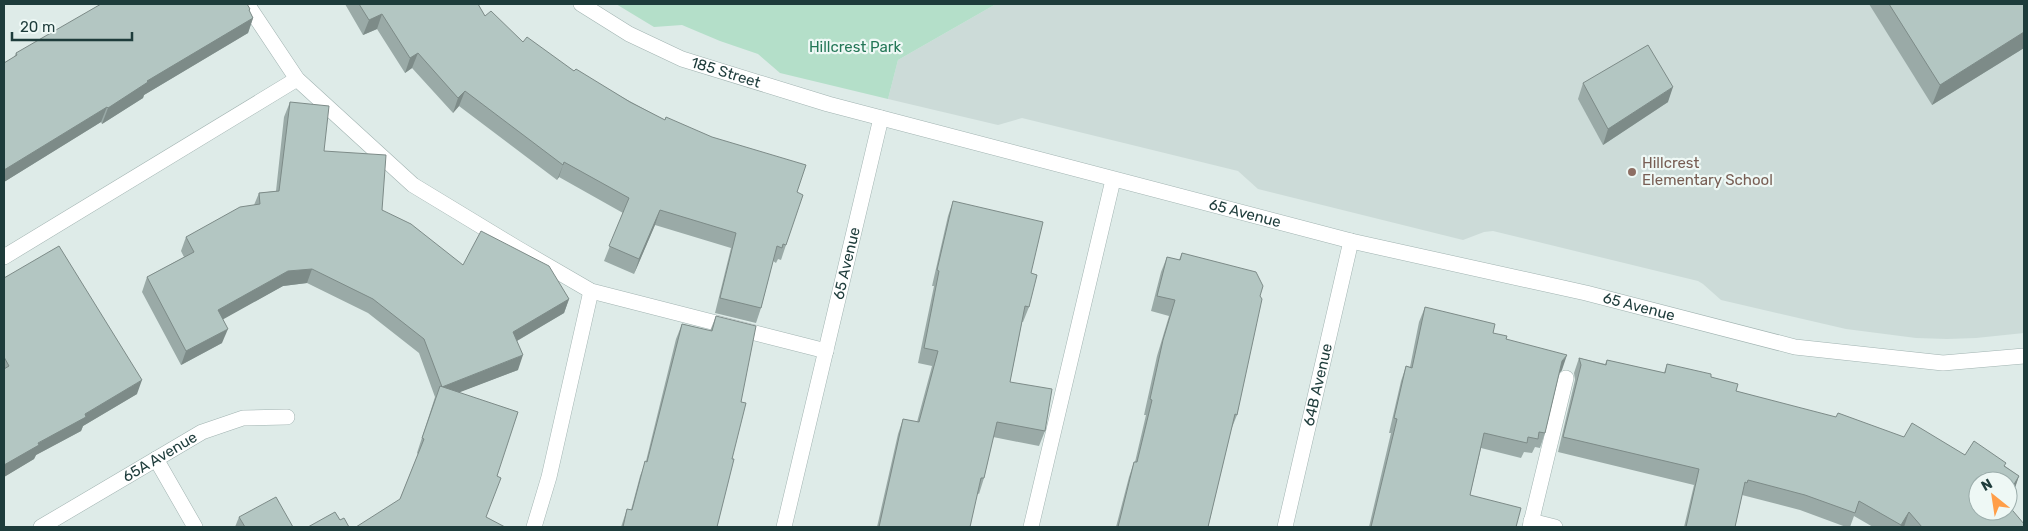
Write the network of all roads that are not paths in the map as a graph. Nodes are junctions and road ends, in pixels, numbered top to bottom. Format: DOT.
graph roads {
  1 [pos="247,4"];
  2 [pos="581,4"];
  3 [pos="297,79"];
  4 [pos="880,118"];
  5 [pos="1113,180"];
  6 [pos="1351,240"];
  7 [pos="4,257"];
  8 [pos="591,291"];
  9 [pos="826,351"];
  10 [pos="2024,356"];
  11 [pos="1566,378"];
  12 [pos="287,417"];
  13 [pos="156,459"];
  14 [pos="1531,524"];
  15 [pos="41,527"];
  16 [pos="194,527"];
  17 [pos="534,527"];
  18 [pos="784,527"];
  19 [pos="1031,527"];
  20 [pos="1285,527"];
  21 [pos="1555,527"];
  1 -- 3 [label="street"];
  2 -- 4 [label="street, 185 Street"];
  3 -- 7 [label="street"];
  3 -- 8 [label="street"];
  4 -- 5 [label="street, 65 Avenue"];
  4 -- 9 [label="street, 65 Avenue"];
  5 -- 6 [label="street, 65 Avenue"];
  5 -- 19 [label="street"];
  6 -- 10 [label="street, 65 Avenue"];
  6 -- 20 [label="street, 64B Avenue"];
  8 -- 9 [label="street"];
  8 -- 17 [label="street"];
  9 -- 18 [label="street, 65 Avenue"];
  11 -- 14 [label="street"];
  12 -- 13 [label="street, 65A Avenue"];
  13 -- 15 [label="street, 65A Avenue"];
  13 -- 16 [label="street"];
  14 -- 21 [label="street"];
}
